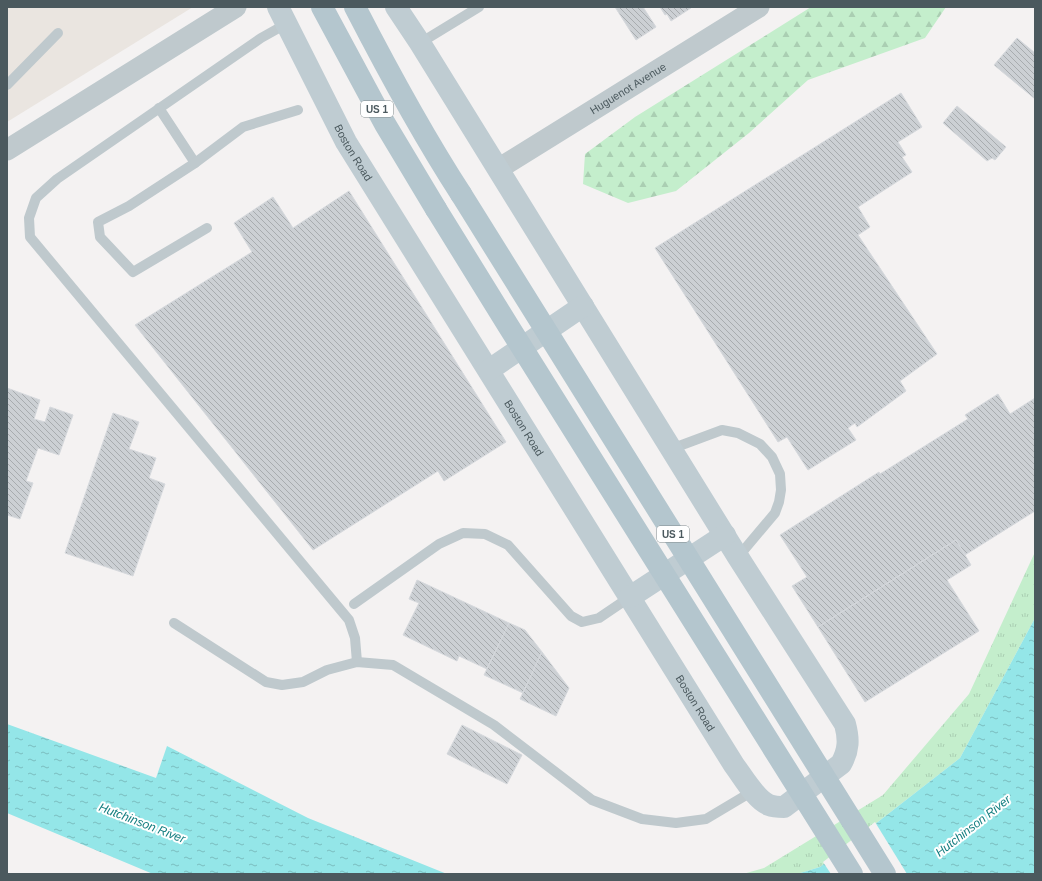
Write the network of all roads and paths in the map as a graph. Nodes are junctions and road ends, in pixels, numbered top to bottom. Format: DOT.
graph roads {
  1 [pos="236,7"];
  2 [pos="322,7"];
  3 [pos="355,7"];
  4 [pos="396,7"];
  5 [pos="479,7"];
  6 [pos="759,7"];
  7 [pos="282,15"];
  8 [pos="58,33"];
  9 [pos="420,43"];
  10 [pos="7,85"];
  11 [pos="159,108"];
  12 [pos="298,110"];
  13 [pos="7,150"];
  14 [pos="195,163"];
  15 [pos="498,169"];
  16 [pos="207,228"];
  17 [pos="583,306"];
  18 [pos="488,370"];
  19 [pos="671,449"];
  20 [pos="725,536"];
  21 [pos="738,557"];
  22 [pos="630,597"];
  23 [pos="354,604"];
  24 [pos="174,624"];
  25 [pos="357,662"];
  26 [pos="753,791"];
  27 [pos="852,874"];
  28 [pos="885,874"];
  1 -- 13 [label="street"];
  2 -- 27 [label="main road, US 1, bridge"];
  3 -- 28 [label="main road, US 1, bridge"];
  4 -- 9 [label="street, Boston Road"];
  5 -- 9 [label="lane"];
  6 -- 15 [label="street, Huguenot Avenue"];
  7 -- 11 [label="lane"];
  7 -- 18 [label="street, Boston Road"];
  8 -- 10 [label="lane"];
  9 -- 15 [label="street, Boston Road"];
  11 -- 14 [label="lane"];
  11 -- 25 [label="lane"];
  12 -- 14 [label="lane"];
  14 -- 16 [label="lane"];
  15 -- 17 [label="street, Boston Road"];
  17 -- 18 [label="street"];
  17 -- 19 [label="street, Boston Road"];
  18 -- 22 [label="street, Boston Road"];
  19 -- 20 [label="street, Boston Road"];
  19 -- 21 [label="lane"];
  20 -- 21 [label="street, Boston Road"];
  20 -- 22 [label="street"];
  21 -- 26 [label="street, Boston Road"];
  22 -- 23 [label="lane"];
  22 -- 26 [label="street, Boston Road"];
  24 -- 25 [label="lane"];
  25 -- 26 [label="lane"];
}
